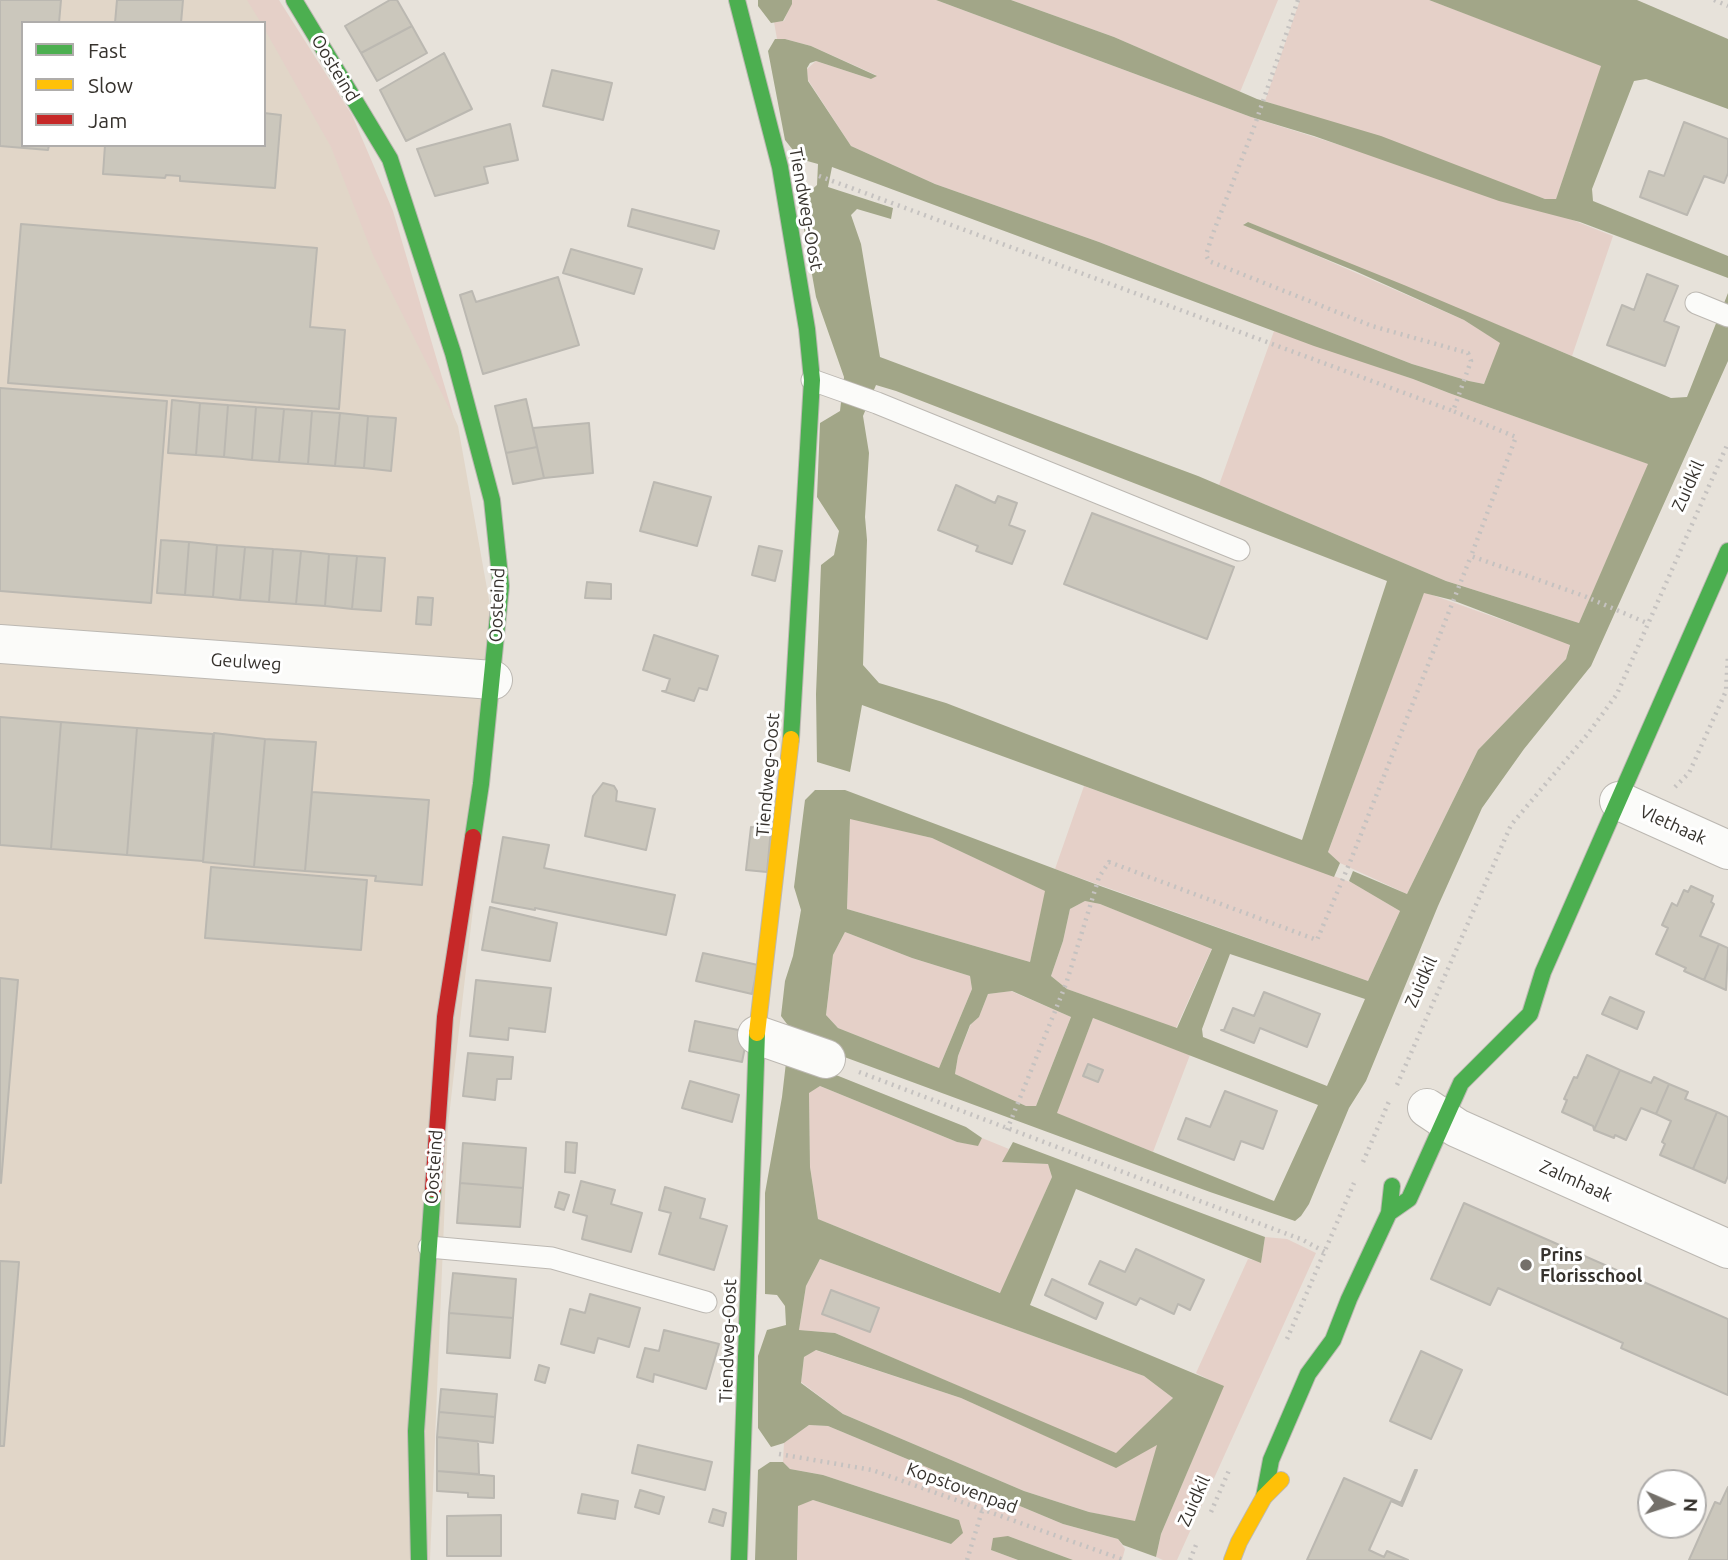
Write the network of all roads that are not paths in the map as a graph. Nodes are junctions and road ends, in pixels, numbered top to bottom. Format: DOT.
graph roads {
  1 [pos="294,0"];
  2 [pos="737,0"];
  3 [pos="1696,303"];
  4 [pos="1723,314"];
  5 [pos="818,381"];
  6 [pos="1239,550"];
  7 [pos="1728,551"];
  8 [pos="0,644"];
  9 [pos="493,680"];
  10 [pos="1619,801"];
  11 [pos="1728,850"];
  12 [pos="1543,972"];
  13 [pos="1524,988"];
  14 [pos="770,1039"];
  15 [pos="826,1059"];
  16 [pos="1431,1111"];
  17 [pos="1401,1166"];
  18 [pos="1389,1213"];
  19 [pos="429,1247"];
  20 [pos="1728,1249"];
  21 [pos="706,1302"];
  22 [pos="1333,1340"];
  23 [pos="1331,1367"];
  24 [pos="1290,1471"];
  25 [pos="1264,1497"];
  26 [pos="419,1560"];
  27 [pos="738,1560"];
  28 [pos="1232,1560"];
  1 -- 9 [label="street, Oosteind"];
  2 -- 5 [label="street, Tiendweg-Oost"];
  3 -- 4 [label="lane"];
  5 -- 6 [label="lane"];
  5 -- 14 [label="street, Tiendweg-Oost"];
  7 -- 10 [label="street"];
  8 -- 9 [label="street, Geulweg"];
  9 -- 19 [label="street, Oosteind"];
  10 -- 11 [label="street, Vlethaak"];
  10 -- 12 [label="street"];
  12 -- 13 [label="street"];
  12 -- 16 [label="street"];
  14 -- 15 [label="street"];
  14 -- 27 [label="street, Tiendweg-Oost"];
  16 -- 18 [label="street"];
  16 -- 20 [label="street, Zalmhaak"];
  17 -- 18 [label="street"];
  18 -- 22 [label="street"];
  19 -- 21 [label="lane"];
  19 -- 26 [label="street, Oosteind"];
  22 -- 23 [label="street"];
  22 -- 25 [label="street"];
  24 -- 25 [label="street"];
  25 -- 28 [label="street"];
}
